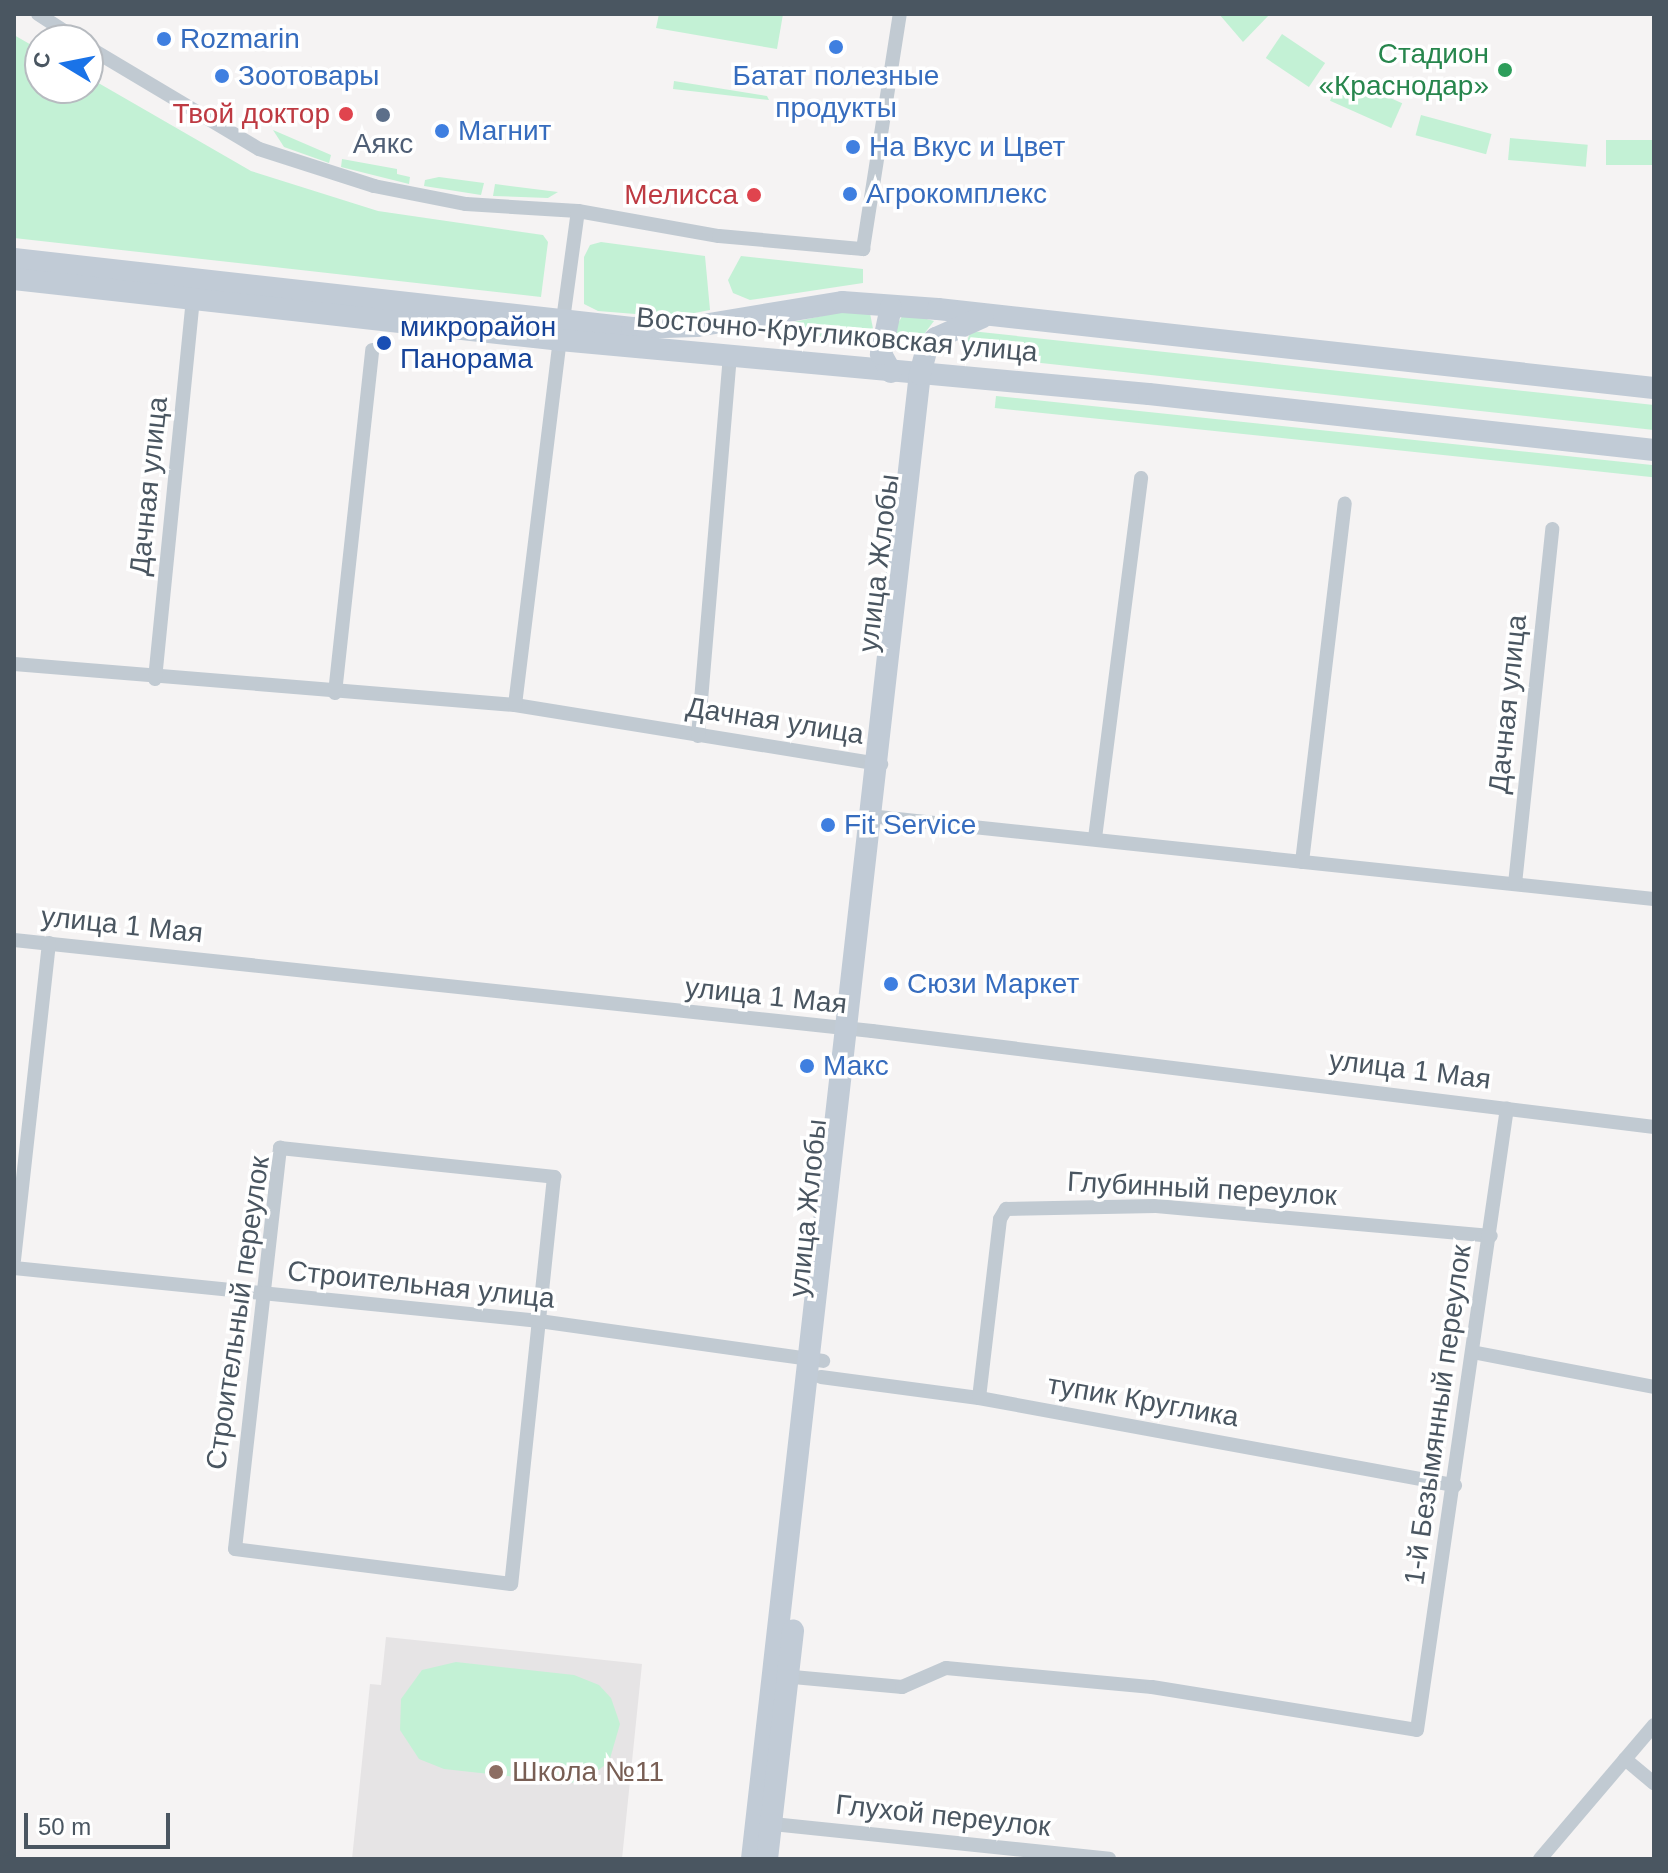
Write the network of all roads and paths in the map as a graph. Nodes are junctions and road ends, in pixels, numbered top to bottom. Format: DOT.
graph roads {
  1 [pos="900,14"];
  2 [pos="104,57"];
  3 [pos="578,211"];
  4 [pos="14,259"];
  5 [pos="14,279"];
  6 [pos="193,299"];
  7 [pos="891,307"];
  8 [pos="988,315"];
  9 [pos="561,330"];
  10 [pos="372,350"];
  11 [pos="730,354"];
  12 [pos="891,372"];
  13 [pos="920,374"];
  14 [pos="963,379"];
  15 [pos="1654,388"];
  16 [pos="1654,450"];
  17 [pos="1141,478"];
  18 [pos="1345,504"];
  19 [pos="1552,529"];
  20 [pos="14,664"];
  21 [pos="155,679"];
  22 [pos="335,693"];
  23 [pos="515,705"];
  24 [pos="698,736"];
  25 [pos="880,764"];
  26 [pos="875,817"];
  27 [pos="1095,838"];
  28 [pos="1302,862"];
  29 [pos="1515,884"];
  30 [pos="1654,899"];
  31 [pos="14,940"];
  32 [pos="49,943"];
  33 [pos="850,1032"];
  34 [pos="1507,1108"];
  35 [pos="1654,1127"];
  36 [pos="1491,1236"];
  37 [pos="14,1260"];
  38 [pos="14,1268"];
  39 [pos="263,1296"];
  40 [pos="539,1321"];
  41 [pos="1472,1352"];
  42 [pos="818,1366"];
  43 [pos="1654,1387"];
  44 [pos="979,1398"];
  45 [pos="1455,1485"];
  46 [pos="780,1676"];
  47 [pos="1654,1725"];
  48 [pos="1625,1759"];
  49 [pos="1654,1783"];
  50 [pos="764,1824"];
  51 [pos="752,1859"];
  52 [pos="767,1859"];
  53 [pos="1109,1859"];
  54 [pos="1540,1859"];
  1 -- 3 [label="street"];
  2 -- 3 [label="street"];
  3 -- 9 [label="street"];
  4 -- 9 [label="main road"];
  5 -- 6 [label="main road, Восточно-Кругликовская улица"];
  6 -- 9 [label="main road, Восточно-Кругликовская улица"];
  6 -- 21 [label="street, Дачная улица"];
  7 -- 8 [label="main road, Восточно-Кругликовская улица"];
  7 -- 9 [label="main road, Восточно-Кругликовская улица"];
  7 -- 12 [label="main road"];
  8 -- 13 [label="main road, улица Жлобы"];
  8 -- 15 [label="main road, Восточно-Кругликовская улица"];
  9 -- 11 [label="main road, Восточно-Кругликовская улица"];
  9 -- 23 [label="street"];
  10 -- 22 [label="street"];
  11 -- 12 [label="main road, Восточно-Кругликовская улица"];
  11 -- 24 [label="street"];
  12 -- 13 [label="main road, Восточно-Кругликовская улица"];
  13 -- 14 [label="main road, Восточно-Кругликовская улица"];
  13 -- 25 [label="main road, улица Жлобы"];
  14 -- 16 [label="main road, Восточно-Кругликовская улица"];
  14 -- 25 [label="main road, улица Жлобы"];
  17 -- 27 [label="street"];
  18 -- 28 [label="street"];
  19 -- 29 [label="street, Дачная улица"];
  20 -- 21 [label="street, Дачная улица"];
  21 -- 22 [label="street, Дачная улица"];
  22 -- 23 [label="street, Дачная улица"];
  23 -- 24 [label="street, Дачная улица"];
  24 -- 25 [label="street, Дачная улица"];
  25 -- 26 [label="main road, улица Жлобы"];
  26 -- 27 [label="street"];
  26 -- 33 [label="main road, улица Жлобы"];
  27 -- 28 [label="street"];
  28 -- 29 [label="street"];
  29 -- 30 [label="street"];
  31 -- 32 [label="street, улица 1 Мая"];
  32 -- 33 [label="street, улица 1 Мая"];
  32 -- 37 [label="street"];
  33 -- 34 [label="street, улица 1 Мая"];
  33 -- 42 [label="main road, улица Жлобы"];
  34 -- 35 [label="street, улица 1 Мая"];
  34 -- 36 [label="street, 1-й Безымянный переулок"];
  36 -- 41 [label="street, 1-й Безымянный переулок"];
  36 -- 44 [label="street, Глубинный переулок"];
  38 -- 39 [label="street, Строительная улица"];
  39 -- 40 [label="street, Строительная улица"];
  39 -- 40 [label="street, Строительный переулок"];
  39 -- 40 [label="street, Строительный переулок"];
  40 -- 42 [label="street, Строительная улица"];
  41 -- 43 [label="street"];
  41 -- 45 [label="street, 1-й Безымянный переулок"];
  42 -- 44 [label="street, тупик Круглика"];
  42 -- 46 [label="main road, улица Жлобы"];
  44 -- 45 [label="street, тупик Круглика"];
  45 -- 46 [label="street, 1-й Безымянный переулок"];
  46 -- 50 [label="main road, улица Жлобы"];
  47 -- 48 [label="street"];
  48 -- 49 [label="street"];
  48 -- 54 [label="street"];
  50 -- 51 [label="main road, улица Жлобы"];
  50 -- 52 [label="main road, улица Жлобы"];
  50 -- 53 [label="street, Глухой переулок"];
}
